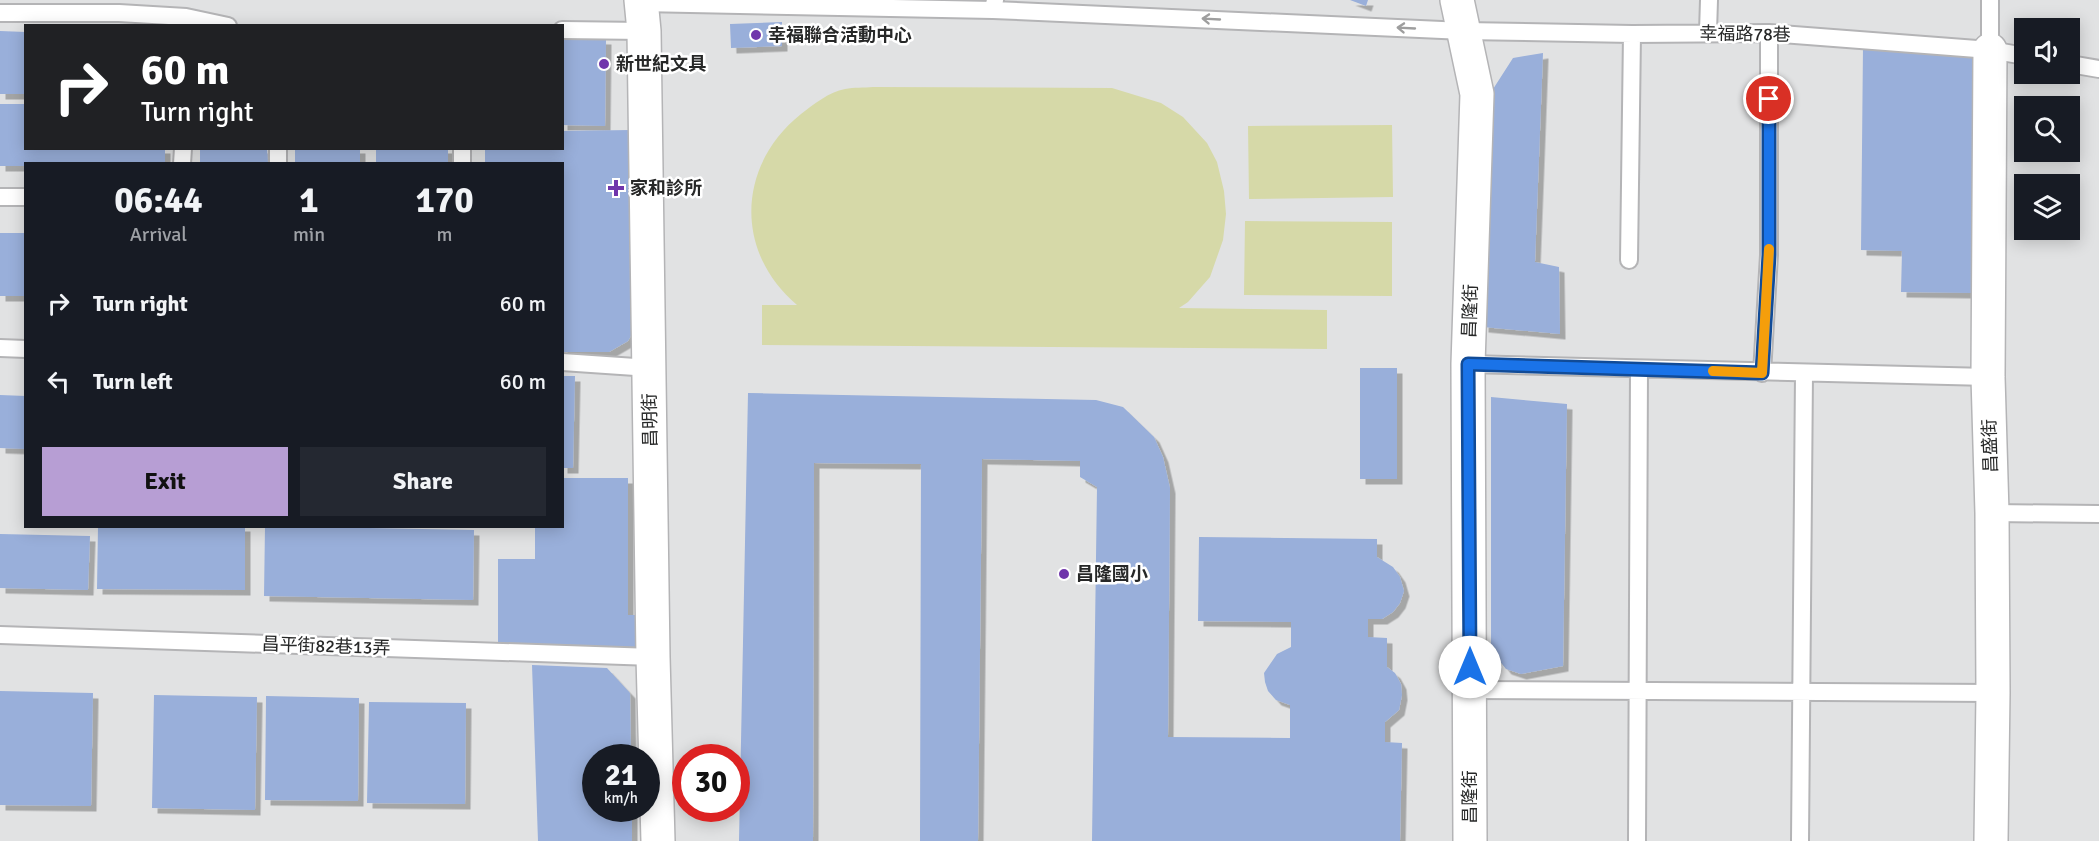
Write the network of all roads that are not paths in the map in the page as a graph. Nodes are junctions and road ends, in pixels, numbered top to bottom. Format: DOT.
graph roads {
  1 [pos="1709,0"];
  2 [pos="1990,0"];
  3 [pos="994,5"];
  4 [pos="119,7"];
  5 [pos="642,11"];
  6 [pos="0,13"];
  7 [pos="1461,15"];
  8 [pos="186,21"];
  9 [pos="211,24"];
  10 [pos="564,30"];
  11 [pos="1708,32"];
  12 [pos="1769,33"];
  13 [pos="1632,34"];
  14 [pos="1990,50"];
  15 [pos="2014,54"];
  16 [pos="2080,66"];
  17 [pos="2099,69"];
  18 [pos="0,197"];
  19 [pos="24,197"];
  20 [pos="1629,260"];
  21 [pos="0,348"];
  22 [pos="24,349"];
  23 [pos="564,362"];
  24 [pos="1468,364"];
  25 [pos="650,368"];
  26 [pos="1639,369"];
  27 [pos="1762,373"];
  28 [pos="1804,374"];
  29 [pos="1988,378"];
  30 [pos="1992,513"];
  31 [pos="2099,514"];
  32 [pos="0,635"];
  33 [pos="653,657"];
  34 [pos="1470,690"];
  35 [pos="1639,692"];
  36 [pos="1802,693"];
  37 [pos="1993,693"];
  38 [pos="658,841"];
  39 [pos="1470,841"];
  40 [pos="1637,841"];
  41 [pos="1800,841"];
  42 [pos="1991,841"];
  1 -- 11 [label="lane"];
  2 -- 14 [label="lane"];
  3 -- 5 [label="lane, 幸福路78巷"];
  7 -- 3 [label="lane, 幸福路78巷, one-way"];
  4 -- 6 [label="lane"];
  4 -- 8 [label="lane"];
  5 -- 10 [label="lane, 幸福路78巷"];
  5 -- 25 [label="street, 昌明街"];
  7 -- 13 [label="lane, 幸福路78巷"];
  7 -- 24 [label="street, 昌隆街"];
  8 -- 9 [label="lane"];
  11 -- 12 [label="lane, 幸福路78巷"];
  11 -- 13 [label="lane, 幸福路78巷"];
  12 -- 14 [label="lane, 幸福路78巷"];
  12 -- 27 [label="lane"];
  13 -- 20 [label="lane"];
  14 -- 15 [label="lane, 幸福路78巷"];
  14 -- 29 [label="street, 昌盛街"];
  16 -- 17 [label="lane"];
  18 -- 19 [label="lane"];
  21 -- 22 [label="lane"];
  23 -- 25 [label="lane"];
  24 -- 26 [label="lane"];
  24 -- 34 [label="street, 昌隆街"];
  25 -- 33 [label="street, 昌明街"];
  26 -- 27 [label="lane"];
  26 -- 35 [label="lane"];
  27 -- 28 [label="lane"];
  28 -- 29 [label="lane"];
  28 -- 36 [label="lane"];
  29 -- 30 [label="street, 昌盛街"];
  30 -- 31 [label="lane"];
  30 -- 37 [label="street, 昌盛街"];
  32 -- 33 [label="lane, 昌平街82巷13弄"];
  33 -- 38 [label="street, 昌明街"];
  34 -- 35 [label="lane"];
  34 -- 39 [label="street, 昌隆街"];
  35 -- 36 [label="lane"];
  35 -- 40 [label="lane"];
  36 -- 37 [label="lane"];
  36 -- 41 [label="lane"];
  37 -- 42 [label="street, 昌盛街"];
}
